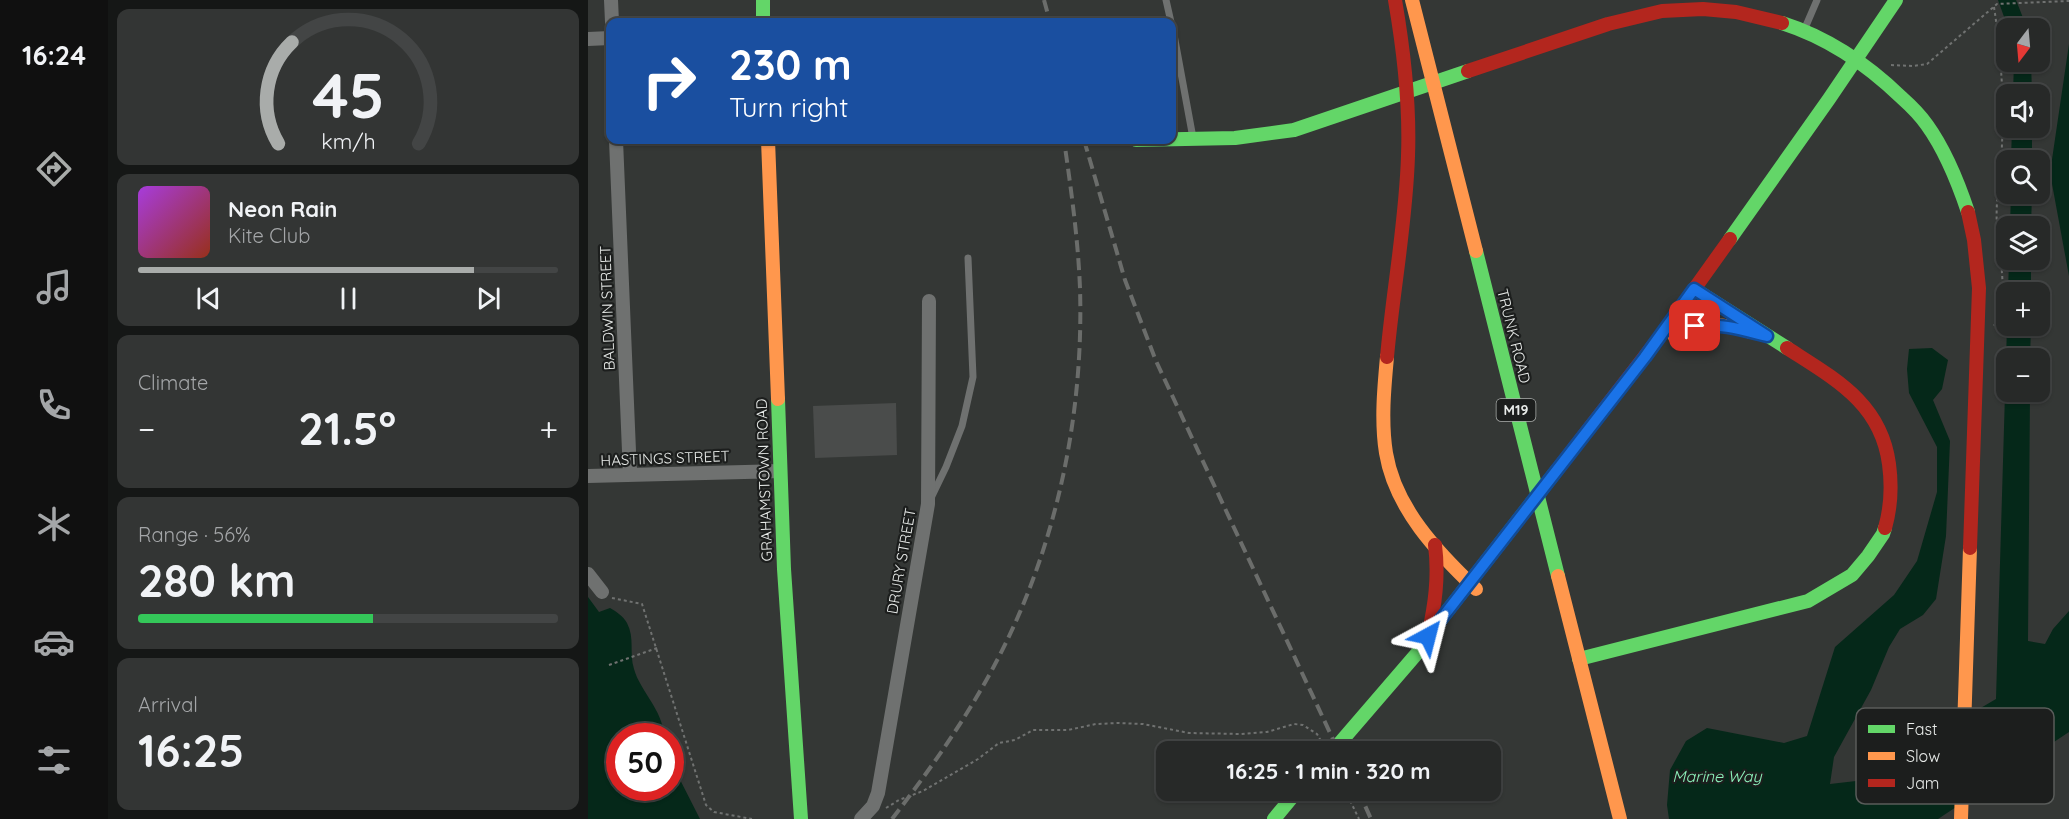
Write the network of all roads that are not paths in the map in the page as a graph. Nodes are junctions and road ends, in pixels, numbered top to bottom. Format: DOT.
graph roads {
  1 [pos="611,0"];
  2 [pos="763,0"];
  3 [pos="1166,0"];
  4 [pos="1395,0"];
  5 [pos="1412,0"];
  6 [pos="1817,0"];
  7 [pos="1896,0"];
  8 [pos="1905,0"];
  9 [pos="612,18"];
  10 [pos="763,18"];
  11 [pos="1170,18"];
  12 [pos="1804,30"];
  13 [pos="1880,30"];
  14 [pos="606,38"];
  15 [pos="588,39"];
  16 [pos="1176,50"];
  17 [pos="1176,141"];
  18 [pos="1193,141"];
  19 [pos="616,144"];
  20 [pos="768,144"];
  21 [pos="968,258"];
  22 [pos="1699,293"];
  23 [pos="929,301"];
  24 [pos="1767,336"];
  25 [pos="1675,337"];
  26 [pos="780,471"];
  27 [pos="630,475"];
  28 [pos="588,476"];
  29 [pos="928,504"];
  30 [pos="1435,544"];
  31 [pos="1503,548"];
  32 [pos="588,574"];
  33 [pos="1472,586"];
  34 [pos="602,592"];
  35 [pos="1428,636"];
  36 [pos="1419,651"];
  37 [pos="1579,659"];
  38 [pos="1965,708"];
  39 [pos="1334,741"];
  40 [pos="1290,801"];
  41 [pos="1962,804"];
  42 [pos="801,819"];
  43 [pos="861,819"];
  44 [pos="1274,819"];
  45 [pos="1620,819"];
  46 [pos="1962,819"];
  1 -- 9 [label="street"];
  2 -- 10 [label="main road"];
  3 -- 11 [label="lane"];
  4 -- 30 [label="main road"];
  5 -- 37 [label="main road, TRUNK ROAD / M19"];
  6 -- 12 [label="lane"];
  7 -- 13 [label="main road"];
  8 -- 13 [label="main road"];
  12 -- 18 [label="main road"];
  12 -- 38 [label="main road"];
  13 -- 22 [label="main road"];
  14 -- 15 [label="street"];
  16 -- 18 [label="lane"];
  17 -- 18 [label="main road"];
  19 -- 27 [label="street, BALDWIN STREET"];
  20 -- 26 [label="main road, GRAHAMSTOWN ROAD"];
  21 -- 29 [label="lane"];
  22 -- 24 [label="main road"];
  22 -- 25 [label="main road"];
  22 -- 31 [label="main road"];
  23 -- 29 [label="street, DRURY STREET"];
  24 -- 25 [label="main road"];
  24 -- 37 [label="main road"];
  25 -- 31 [label="main road"];
  26 -- 27 [label="street, HASTINGS STREET"];
  26 -- 42 [label="main road, GRAHAMSTOWN ROAD"];
  27 -- 28 [label="street, HASTINGS STREET"];
  29 -- 43 [label="street, DRURY STREET"];
  30 -- 33 [label="main road"];
  30 -- 35 [label="main road"];
  31 -- 33 [label="main road"];
  32 -- 34 [label="street"];
  33 -- 35 [label="main road"];
  33 -- 36 [label="main road"];
  35 -- 36 [label="main road"];
  36 -- 39 [label="main road"];
  37 -- 45 [label="main road, TRUNK ROAD / M19"];
  40 -- 44 [label="main road"];
  41 -- 46 [label="main road"];
}
